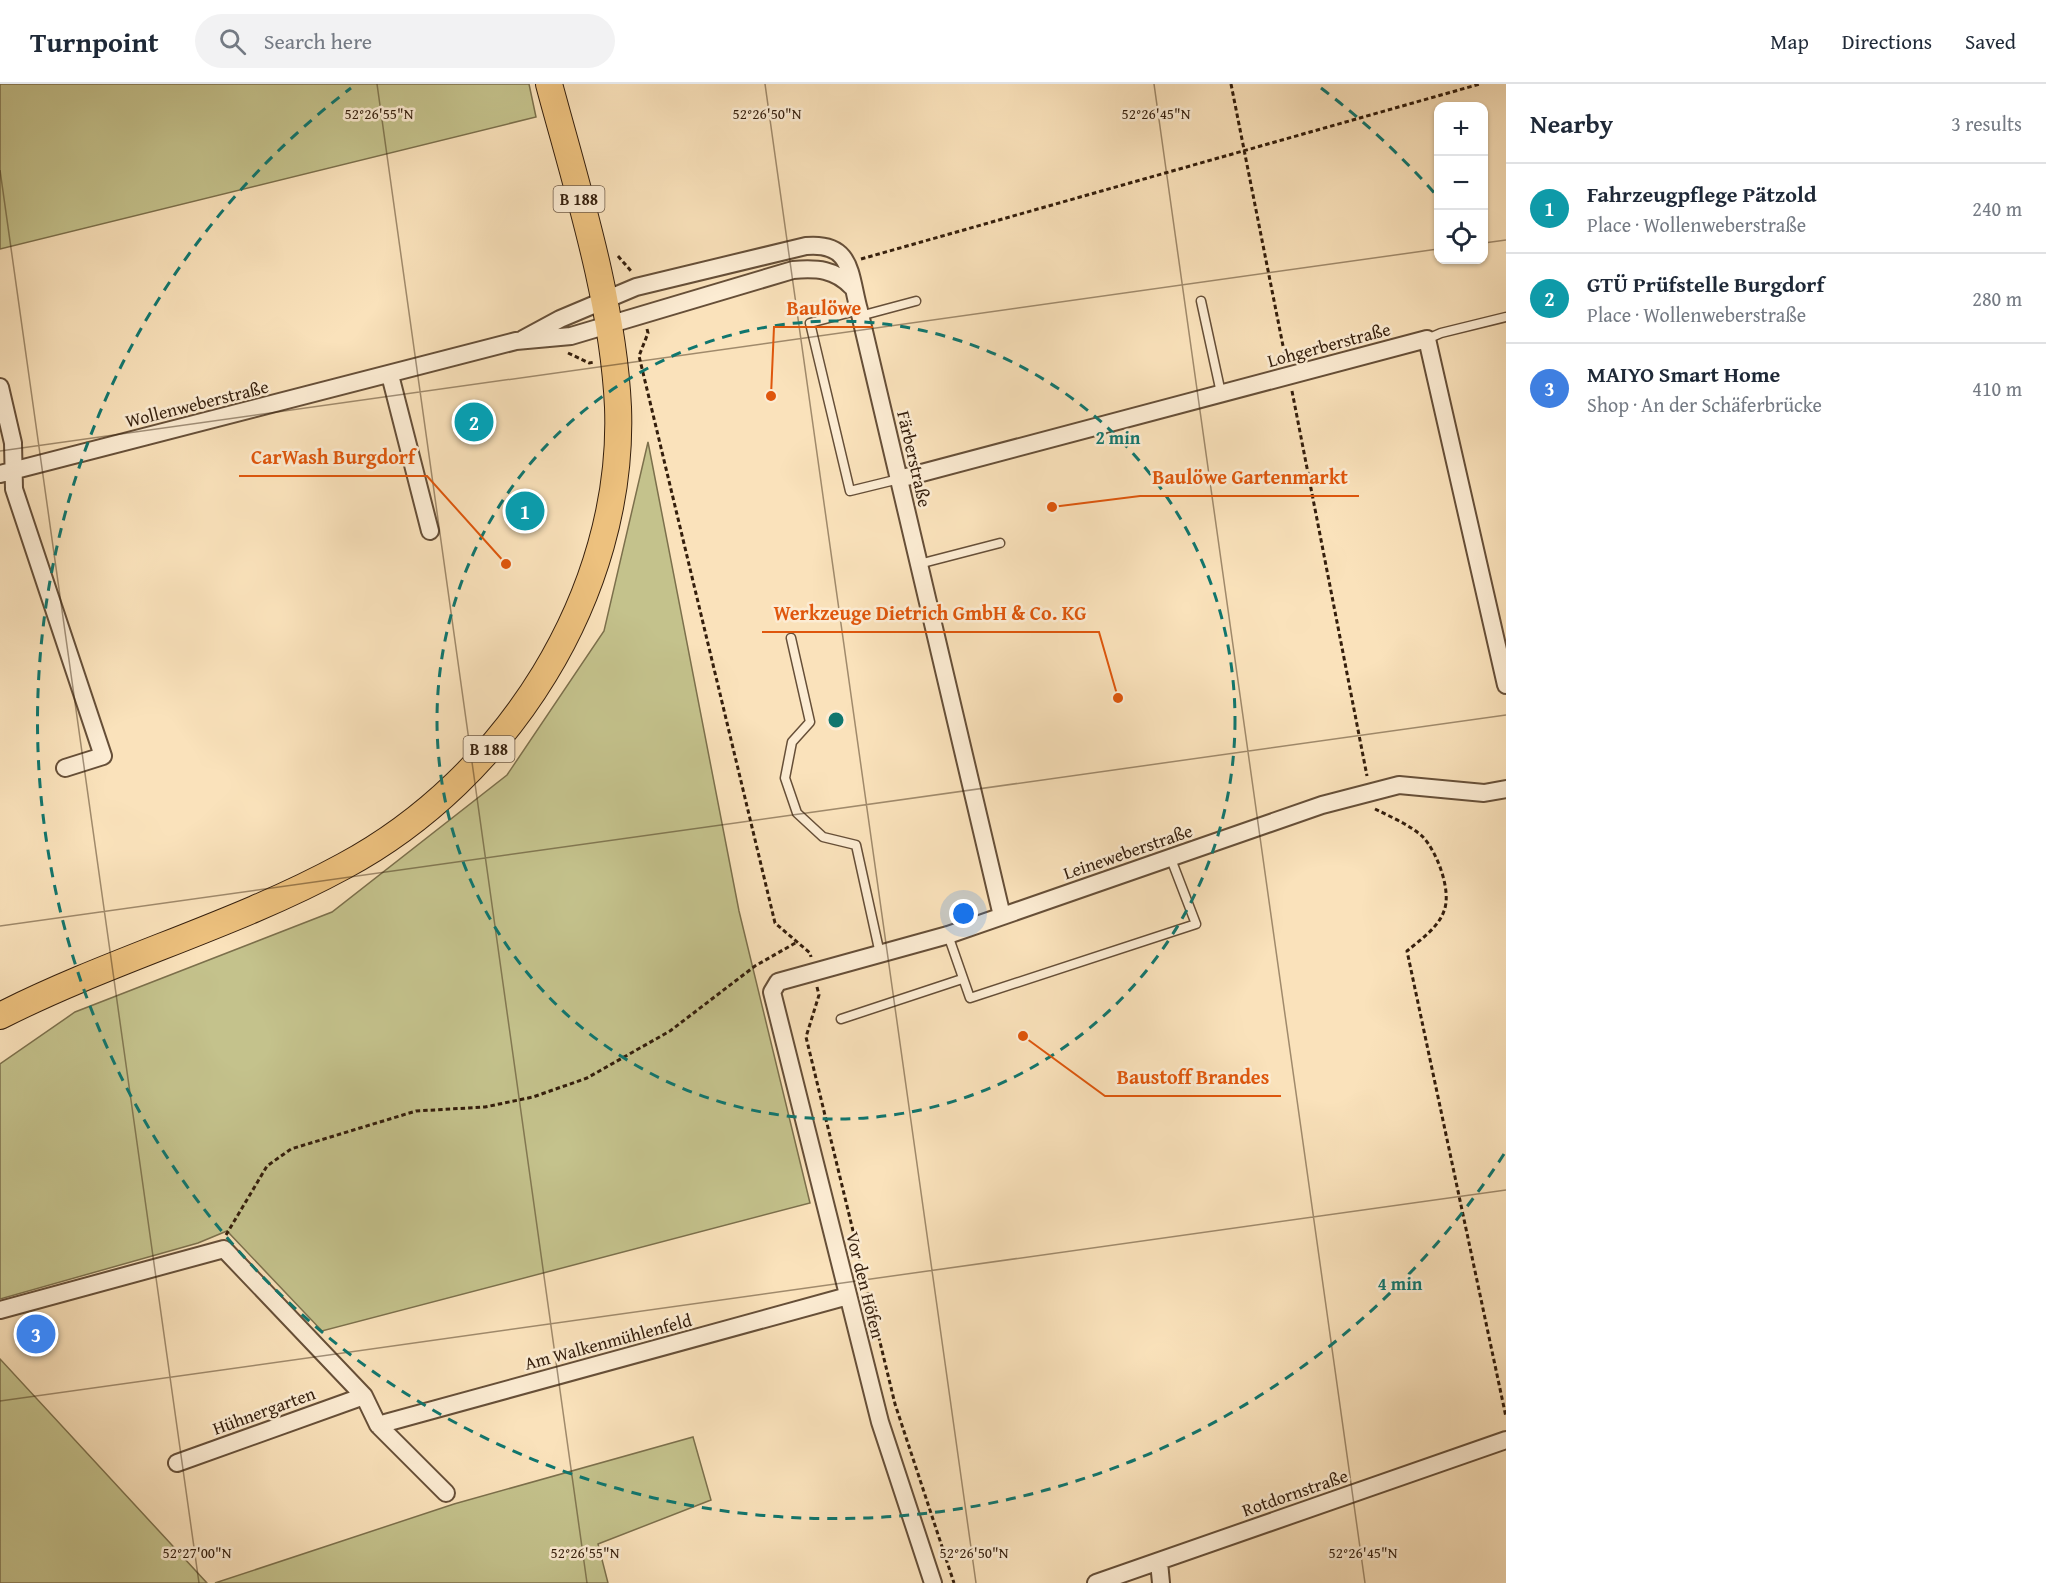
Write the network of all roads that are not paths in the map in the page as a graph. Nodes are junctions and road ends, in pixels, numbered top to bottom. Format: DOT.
graph roads {
  1 [pos="549,84"];
  2 [pos="852,286"];
  3 [pos="916,301"];
  4 [pos="1201,302"];
  5 [pos="606,313"];
  6 [pos="859,313"];
  7 [pos="1506,317"];
  8 [pos="523,339"];
  9 [pos="1427,339"];
  10 [pos="390,375"];
  11 [pos="0,387"];
  12 [pos="1221,393"];
  13 [pos="7,472"];
  14 [pos="899,480"];
  15 [pos="430,531"];
  16 [pos="1000,543"];
  17 [pos="919,564"];
  18 [pos="791,638"];
  19 [pos="1506,685"];
  20 [pos="64,768"];
  21 [pos="1506,789"];
  22 [pos="1171,859"];
  23 [pos="1002,916"];
  24 [pos="948,934"];
  25 [pos="880,954"];
  26 [pos="962,979"];
  27 [pos="772,992"];
  28 [pos="0,1016"];
  29 [pos="841,1019"];
  30 [pos="848,1296"];
  31 [pos="0,1310"];
  32 [pos="364,1396"];
  33 [pos="378,1425"];
  34 [pos="1506,1440"];
  35 [pos="177,1463"];
  36 [pos="446,1493"];
  37 [pos="1159,1562"];
  38 [pos="933,1583"];
  39 [pos="1096,1583"];
  40 [pos="1161,1583"];
  1 -- 5 [label="main road, B 188"];
  2 -- 5 [label="street"];
  2 -- 5 [label="street, Färberstraße"];
  2 -- 6 [label="street, Färberstraße"];
  3 -- 6 [label="lane"];
  4 -- 12 [label="lane"];
  5 -- 8 [label="street, Wollenweberstraße"];
  5 -- 8 [label="street, Wollenweberstraße"];
  5 -- 28 [label="main road, B 188"];
  6 -- 14 [label="street, Färberstraße"];
  6 -- 14 [label="lane"];
  7 -- 9 [label="lane"];
  8 -- 10 [label="street, Wollenweberstraße"];
  9 -- 12 [label="street, Lohgerberstraße"];
  9 -- 19 [label="street"];
  10 -- 13 [label="street, Wollenweberstraße"];
  10 -- 15 [label="street"];
  11 -- 13 [label="street"];
  12 -- 14 [label="street, Lohgerberstraße"];
  13 -- 20 [label="street"];
  14 -- 17 [label="street, Färberstraße"];
  16 -- 17 [label="lane"];
  17 -- 23 [label="street, Färberstraße"];
  18 -- 25 [label="lane"];
  21 -- 22 [label="street, Leineweberstraße"];
  22 -- 23 [label="street, Leineweberstraße"];
  22 -- 26 [label="lane"];
  23 -- 24 [label="street, Leineweberstraße"];
  24 -- 25 [label="street, Leineweberstraße"];
  24 -- 26 [label="lane"];
  25 -- 27 [label="street, Leineweberstraße"];
  26 -- 29 [label="lane"];
  27 -- 30 [label="street, Vor den Höfen"];
  30 -- 33 [label="street, Am Walkenmühlenfeld"];
  30 -- 38 [label="street, Vor den Höfen"];
  31 -- 32 [label="street"];
  32 -- 33 [label="street"];
  32 -- 35 [label="street, Hühnergarten"];
  33 -- 36 [label="street"];
  34 -- 37 [label="street, Rotdornstraße"];
  37 -- 39 [label="street, Rotdornstraße"];
  37 -- 40 [label="street"];
}
